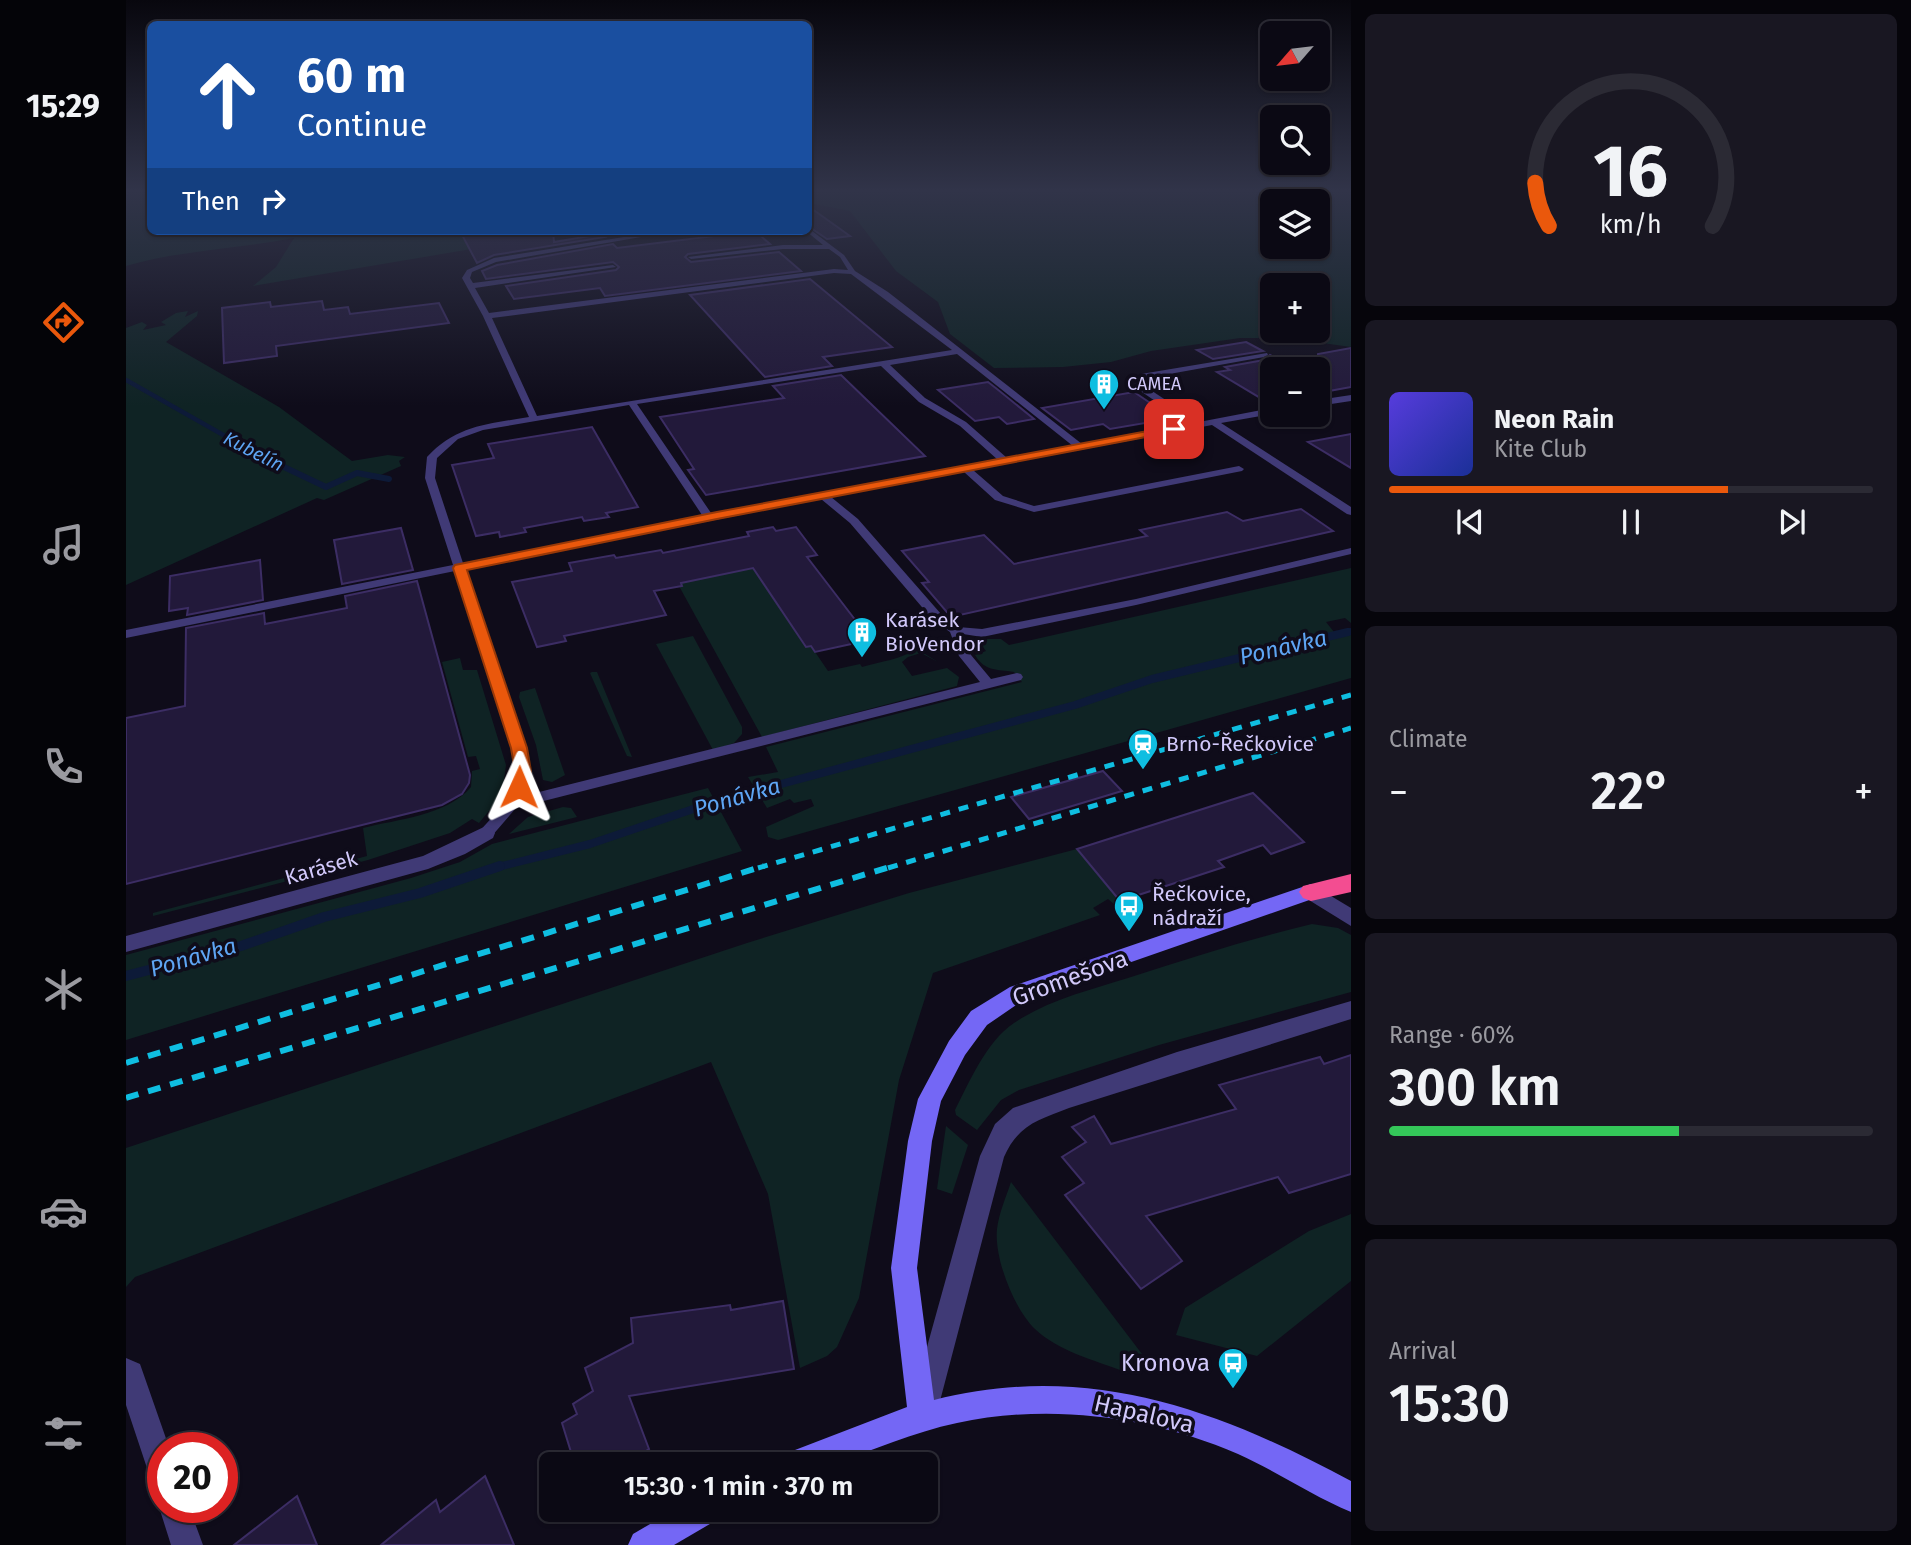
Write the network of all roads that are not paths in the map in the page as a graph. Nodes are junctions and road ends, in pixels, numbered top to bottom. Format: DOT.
graph roads {
  1 [pos="490,262"];
  2 [pos="846,262"];
  3 [pos="613,267"];
  4 [pos="853,272"];
  5 [pos="470,286"];
  6 [pos="487,316"];
  7 [pos="957,352"];
  8 [pos="1264,355"];
  9 [pos="884,364"];
  10 [pos="1351,398"];
  11 [pos="1330,401"];
  12 [pos="631,402"];
  13 [pos="1260,413"];
  14 [pos="534,418"];
  15 [pos="1213,422"];
  16 [pos="1197,425"];
  17 [pos="1079,446"];
  18 [pos="1005,461"];
  19 [pos="965,468"];
  20 [pos="1239,469"];
  21 [pos="823,495"];
  22 [pos="1351,512"];
  23 [pos="708,517"];
  24 [pos="1351,551"];
  25 [pos="460,568"];
  26 [pos="955,630"];
  27 [pos="126,634"];
  28 [pos="1017,677"];
  29 [pos="988,684"];
  30 [pos="511,804"];
  31 [pos="486,833"];
  32 [pos="1351,883"];
  33 [pos="1311,892"];
  34 [pos="1351,918"];
  35 [pos="126,944"];
  36 [pos="1351,1010"];
  37 [pos="126,1372"];
  38 [pos="922,1415"];
  39 [pos="150,1432"];
  40 [pos="822,1452"];
  41 [pos="1351,1497"];
  42 [pos="684,1522"];
  43 [pos="179,1523"];
  44 [pos="187,1545"];
  45 [pos="644,1545"];
  1 -- 5 [label="lane"];
  2 -- 4 [label="lane"];
  3 -- 5 [label="lane"];
  4 -- 6 [label="lane"];
  4 -- 7 [label="lane"];
  5 -- 6 [label="lane"];
  6 -- 14 [label="lane"];
  7 -- 9 [label="lane, Karásek"];
  7 -- 17 [label="lane"];
  8 -- 16 [label="lane"];
  9 -- 12 [label="lane, Karásek"];
  9 -- 18 [label="lane"];
  10 -- 11 [label="lane"];
  12 -- 14 [label="lane, Karásek"];
  12 -- 23 [label="lane"];
  13 -- 15 [label="lane"];
  14 -- 25 [label="lane, Karásek"];
  15 -- 16 [label="lane"];
  15 -- 22 [label="lane"];
  16 -- 17 [label="lane"];
  17 -- 18 [label="lane"];
  18 -- 19 [label="lane"];
  19 -- 20 [label="lane"];
  19 -- 21 [label="lane"];
  21 -- 23 [label="lane"];
  21 -- 26 [label="lane"];
  23 -- 25 [label="lane"];
  24 -- 26 [label="lane"];
  25 -- 27 [label="lane"];
  25 -- 30 [label="lane, Karásek"];
  26 -- 29 [label="lane"];
  28 -- 29 [label="lane"];
  29 -- 30 [label="lane"];
  30 -- 31 [label="lane, Karásek"];
  31 -- 35 [label="street, Karásek"];
  32 -- 33 [label="highway"];
  33 -- 34 [label="street"];
  33 -- 38 [label="street, Gromešova"];
  36 -- 38 [label="street"];
  37 -- 39 [label="street"];
  38 -- 40 [label="street"];
  38 -- 41 [label="street, Hapalova"];
  42 -- 45 [label="street"];
  43 -- 44 [label="street"];
}
